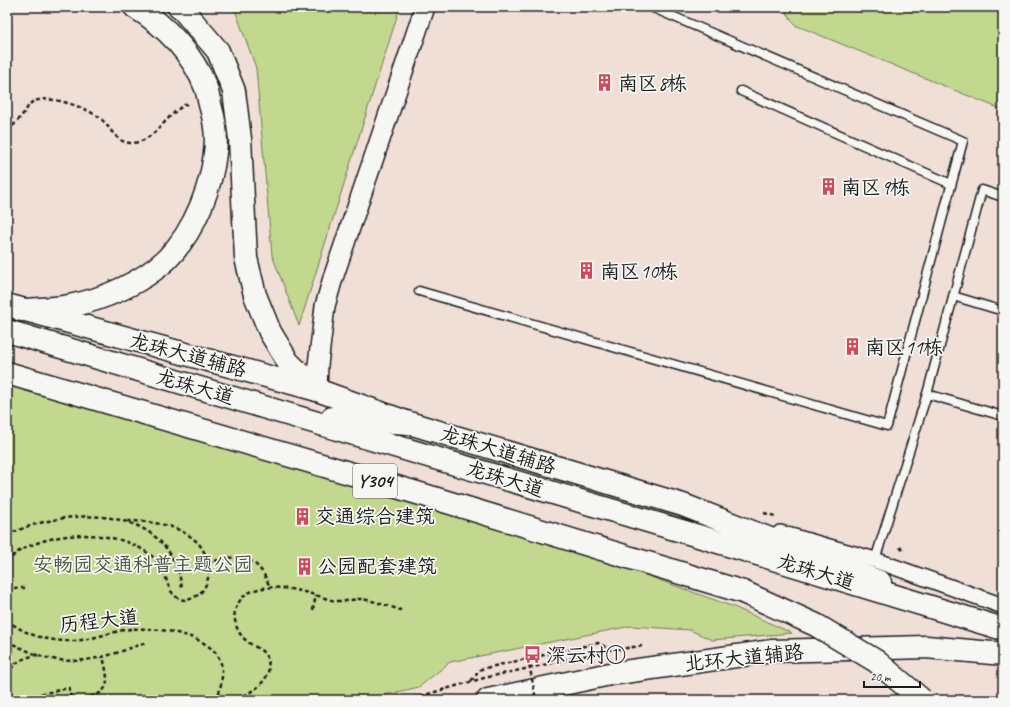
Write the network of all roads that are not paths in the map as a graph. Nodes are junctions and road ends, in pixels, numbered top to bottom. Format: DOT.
graph roads {
  1 [pos="135,7"];
  2 [pos="179,7"];
  3 [pos="425,7"];
  4 [pos="651,7"];
  5 [pos="741,91"];
  6 [pos="951,184"];
  7 [pos="1003,197"];
  8 [pos="419,291"];
  9 [pos="953,296"];
  10 [pos="14,308"];
  11 [pos="1003,311"];
  12 [pos="7,331"];
  13 [pos="7,373"];
  14 [pos="317,390"];
  15 [pos="927,394"];
  16 [pos="292,416"];
  17 [pos="1003,416"];
  18 [pos="409,423"];
  19 [pos="684,505"];
  20 [pos="875,560"];
  21 [pos="1003,606"];
  22 [pos="980,622"];
  23 [pos="1003,629"];
  24 [pos="1003,654"];
  25 [pos="488,700"];
  26 [pos="922,700"];
  1 -- 10 [label="main road"];
  2 -- 14 [label="main road"];
  3 -- 14 [label="street"];
  4 -- 6 [label="lane"];
  5 -- 6 [label="lane"];
  6 -- 8 [label="lane"];
  7 -- 9 [label="lane"];
  9 -- 11 [label="lane"];
  9 -- 15 [label="lane"];
  10 -- 14 [label="main road, 龙珠大道辅路"];
  12 -- 16 [label="main road, 龙珠大道"];
  13 -- 26 [label="main road, 龙珠大道 / Y304, bridge"];
  14 -- 18 [label="main road, 龙珠大道辅路"];
  15 -- 17 [label="lane"];
  15 -- 20 [label="lane"];
  16 -- 18 [label="main road"];
  16 -- 22 [label="main road, 龙珠大道"];
  18 -- 19 [label="main road, 龙珠大道辅路"];
  19 -- 20 [label="street"];
  19 -- 22 [label="main road, 龙珠大道辅路"];
  20 -- 21 [label="street"];
  22 -- 23 [label="main road, 龙珠大道"];
  24 -- 25 [label="main road, 北环大道辅路"];
}
